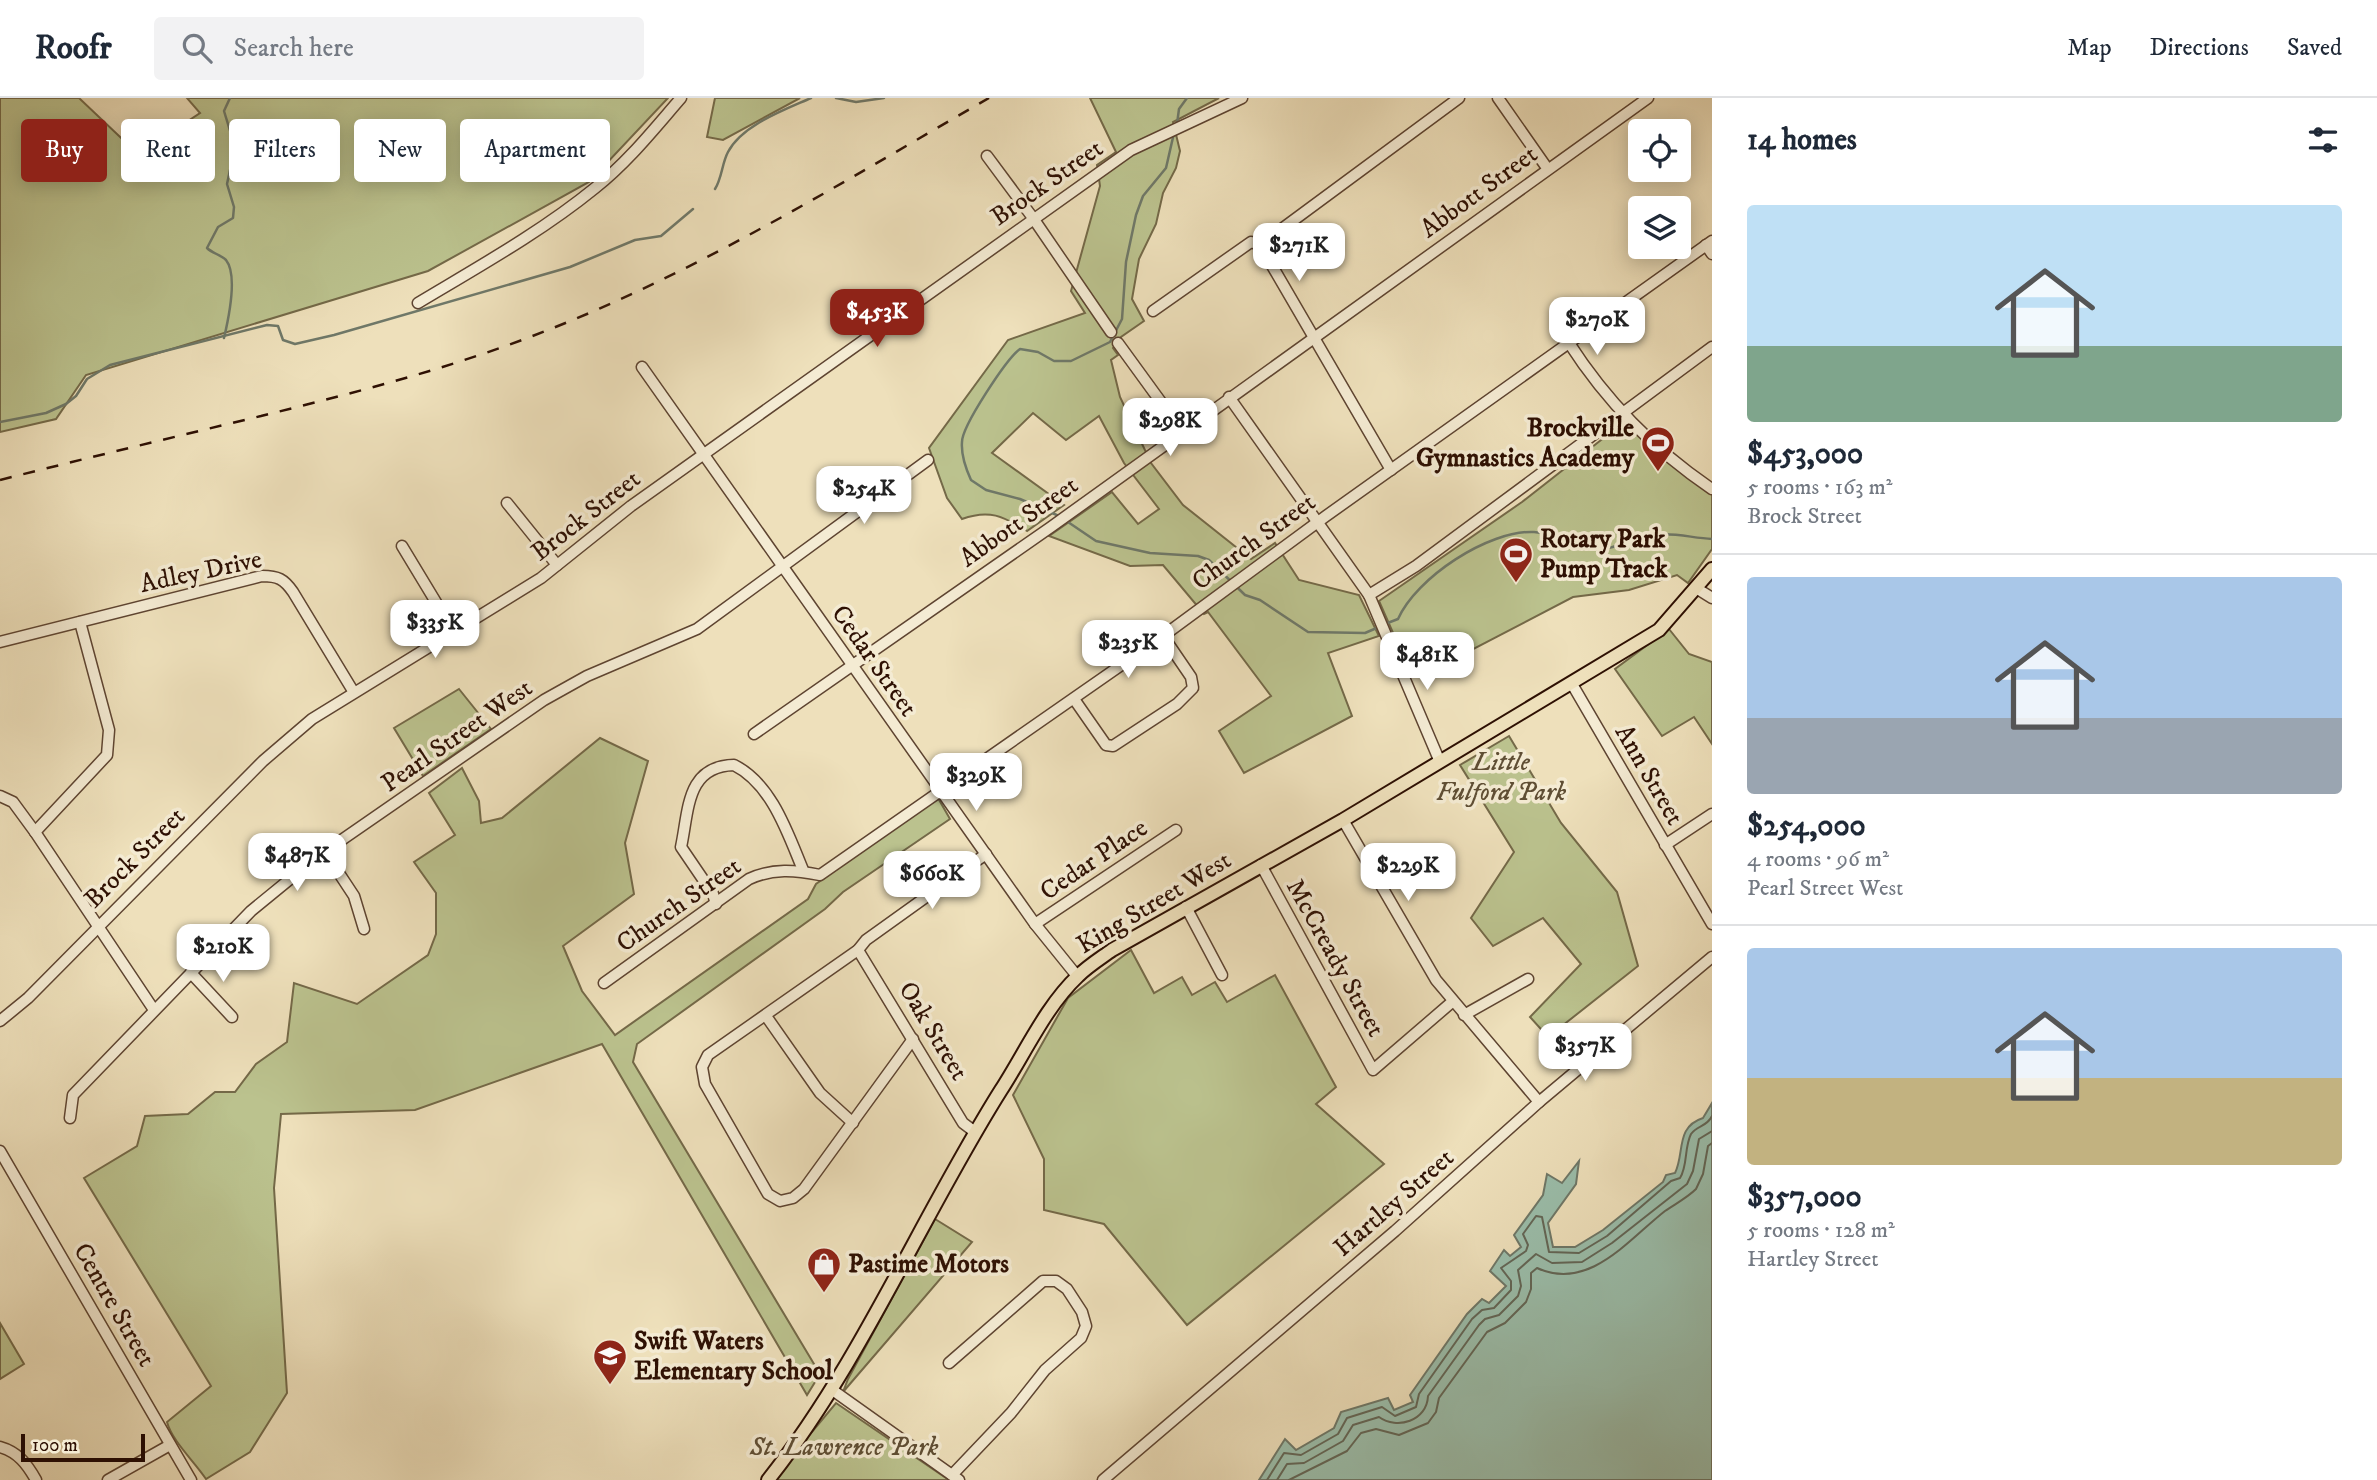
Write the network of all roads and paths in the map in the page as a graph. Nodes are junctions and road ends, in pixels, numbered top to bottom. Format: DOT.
graph roads {
  1 [pos="681,98"];
  2 [pos="1242,98"];
  3 [pos="1459,98"];
  4 [pos="1499,98"];
  5 [pos="1648,98"];
  6 [pos="987,156"];
  7 [pos="1547,168"];
  8 [pos="1033,218"];
  9 [pos="1260,244"];
  10 [pos="1710,247"];
  11 [pos="418,303"];
  12 [pos="1153,311"];
  13 [pos="1111,332"];
  14 [pos="1314,337"];
  15 [pos="1118,343"];
  16 [pos="1569,343"];
  17 [pos="1712,347"];
  18 [pos="642,367"];
  19 [pos="1229,397"];
  20 [pos="1622,414"];
  21 [pos="1182,431"];
  22 [pos="702,455"];
  23 [pos="928,460"];
  24 [pos="1391,470"];
  25 [pos="1712,489"];
  26 [pos="507,503"];
  27 [pos="1318,522"];
  28 [pos="402,546"];
  29 [pos="557,565"];
  30 [pos="782,567"];
  31 [pos="1712,569"];
  32 [pos="1696,589"];
  33 [pos="1369,595"];
  34 [pos="1712,598"];
  35 [pos="80,622"];
  36 [pos="454,632"];
  37 [pos="1163,636"];
  38 [pos="0,642"];
  39 [pos="851,665"];
  40 [pos="1572,684"];
  41 [pos="353,691"];
  42 [pos="1074,699"];
  43 [pos="754,734"];
  44 [pos="1440,762"];
  45 [pos="940,790"];
  46 [pos="0,796"];
  47 [pos="1712,814"];
  48 [pos="1343,820"];
  49 [pos="1177,830"];
  50 [pos="35,832"];
  51 [pos="1665,845"];
  52 [pos="325,852"];
  53 [pos="986,854"];
  54 [pos="1261,865"];
  55 [pos="803,870"];
  56 [pos="716,904"];
  57 [pos="1186,907"];
  58 [pos="1035,924"];
  59 [pos="1712,924"];
  60 [pos="98,925"];
  61 [pos="364,929"];
  62 [pos="858,950"];
  63 [pos="1712,957"];
  64 [pos="191,973"];
  65 [pos="1222,975"];
  66 [pos="1077,976"];
  67 [pos="1528,979"];
  68 [pos="604,983"];
  69 [pos="1452,1002"];
  70 [pos="154,1010"];
  71 [pos="1464,1015"];
  72 [pos="766,1016"];
  73 [pos="232,1017"];
  74 [pos="0,1021"];
  75 [pos="913,1039"];
  76 [pos="1539,1102"];
  77 [pos="70,1118"];
  78 [pos="853,1123"];
  79 [pos="975,1132"];
  80 [pos="0,1151"];
  81 [pos="949,1363"];
  82 [pos="831,1389"];
  83 [pos="170,1445"];
  84 [pos="0,1447"];
  85 [pos="955,1478"];
  86 [pos="36,1480"];
  87 [pos="108,1480"];
  88 [pos="191,1480"];
  89 [pos="768,1480"];
  90 [pos="1103,1480"];
  1 -- 11 [label="street"];
  2 -- 8 [label="street, Brock Street"];
  3 -- 9 [label="street"];
  4 -- 7 [label="street"];
  5 -- 7 [label="street, Abbott Street"];
  6 -- 8 [label="street"];
  7 -- 14 [label="street, Abbott Street"];
  8 -- 13 [label="street"];
  8 -- 22 [label="street, Brock Street"];
  9 -- 12 [label="street"];
  9 -- 14 [label="street"];
  10 -- 16 [label="street, Church Street"];
  14 -- 19 [label="street, Abbott Street"];
  14 -- 24 [label="street"];
  15 -- 21 [label="street"];
  16 -- 20 [label="street"];
  16 -- 24 [label="street, Church Street"];
  17 -- 20 [label="street"];
  18 -- 22 [label="street, Cedar Street"];
  19 -- 21 [label="street, Abbott Street"];
  19 -- 27 [label="street"];
  20 -- 25 [label="street"];
  20 -- 33 [label="street"];
  21 -- 39 [label="street, Abbott Street"];
  22 -- 29 [label="street, Brock Street"];
  22 -- 30 [label="street, Cedar Street"];
  23 -- 30 [label="street, Pearl Street West"];
  24 -- 27 [label="street, Church Street"];
  26 -- 29 [label="street"];
  27 -- 33 [label="street"];
  27 -- 37 [label="street, Church Street"];
  28 -- 36 [label="street"];
  29 -- 36 [label="street, Brock Street"];
  30 -- 39 [label="street, Cedar Street"];
  30 -- 52 [label="street, Pearl Street West"];
  31 -- 32 [label="main road, King Street West"];
  32 -- 34 [label="street"];
  32 -- 40 [label="main road, King Street West"];
  33 -- 44 [label="street"];
  35 -- 38 [label="street, Adley Drive"];
  35 -- 41 [label="street, Adley Drive"];
  35 -- 50 [label="street"];
  36 -- 41 [label="street, Brock Street"];
  37 -- 42 [label="street, Church Street"];
  37 -- 42 [label="street"];
  39 -- 43 [label="street, Abbott Street"];
  39 -- 45 [label="street, Cedar Street"];
  40 -- 44 [label="main road, King Street West"];
  40 -- 51 [label="street, Ann Street"];
  41 -- 60 [label="street, Brock Street"];
  42 -- 45 [label="street, Church Street"];
  44 -- 48 [label="main road, King Street West"];
  45 -- 53 [label="street, Cedar Street"];
  45 -- 55 [label="street, Church Street"];
  46 -- 50 [label="street"];
  47 -- 51 [label="street"];
  48 -- 54 [label="main road, King Street West"];
  48 -- 69 [label="street"];
  49 -- 58 [label="street, Cedar Place"];
  50 -- 60 [label="street"];
  51 -- 59 [label="street, Ann Street"];
  52 -- 61 [label="street"];
  52 -- 64 [label="street, Pearl Street West"];
  53 -- 58 [label="street, Cedar Street"];
  53 -- 62 [label="street"];
  54 -- 57 [label="main road, King Street West"];
  54 -- 69 [label="street, McCready Street"];
  55 -- 56 [label="street, Church Street"];
  55 -- 56 [label="street"];
  56 -- 68 [label="street, Church Street"];
  57 -- 65 [label="street"];
  57 -- 66 [label="main road, King Street West"];
  58 -- 66 [label="street, Cedar Street"];
  60 -- 70 [label="street"];
  60 -- 74 [label="street, Brock Street"];
  62 -- 72 [label="street"];
  62 -- 75 [label="street, Oak Street"];
  63 -- 76 [label="street, Hartley Street"];
  64 -- 70 [label="street, Pearl Street West"];
  64 -- 73 [label="street"];
  66 -- 79 [label="main road, King Street West"];
  67 -- 71 [label="street"];
  69 -- 71 [label="street"];
  70 -- 77 [label="street, Pearl Street West"];
  71 -- 76 [label="street"];
  72 -- 78 [label="street"];
  72 -- 78 [label="street"];
  75 -- 78 [label="street"];
  75 -- 79 [label="street, Oak Street"];
  76 -- 90 [label="street, Hartley Street"];
  79 -- 82 [label="main road, King Street West"];
  80 -- 83 [label="street, Centre Street"];
  81 -- 85 [label="street"];
  82 -- 85 [label="street"];
  82 -- 89 [label="main road, King Street West"];
  83 -- 87 [label="street"];
  83 -- 88 [label="street, Centre Street"];
  84 -- 86 [label="street"];
}
